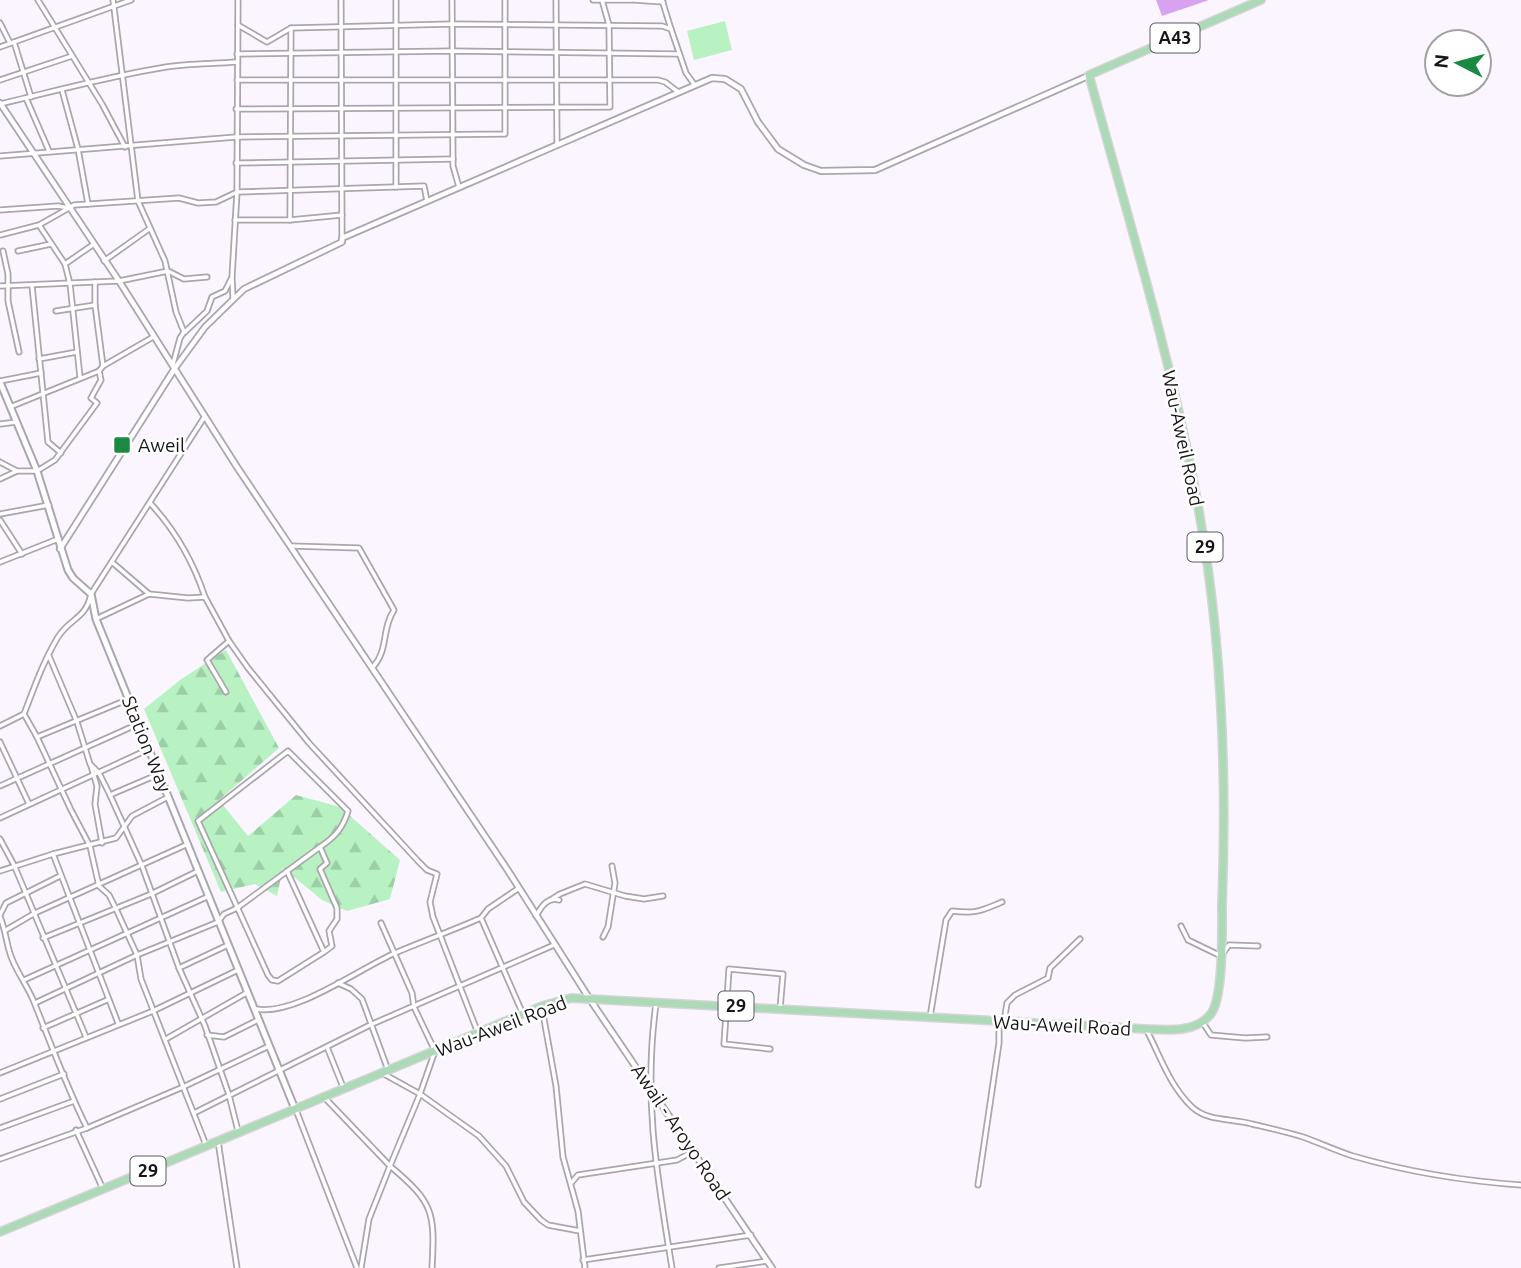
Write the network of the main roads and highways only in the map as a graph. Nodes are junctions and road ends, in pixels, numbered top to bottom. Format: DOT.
graph roads {
  1 [pos="1261,0"];
  2 [pos="1089,75"];
  3 [pos="0,382"];
  4 [pos="295,1110"];
  5 [pos="0,1232"];
  1 -- 2 [label="main road, A43"];
  2 -- 4 [label="main road, Wau-Aweil Road / 29"];
  3 -- 4 [label="main road, Station Way"];
  4 -- 5 [label="main road, Wau-Aweil Road / 29"];
}
